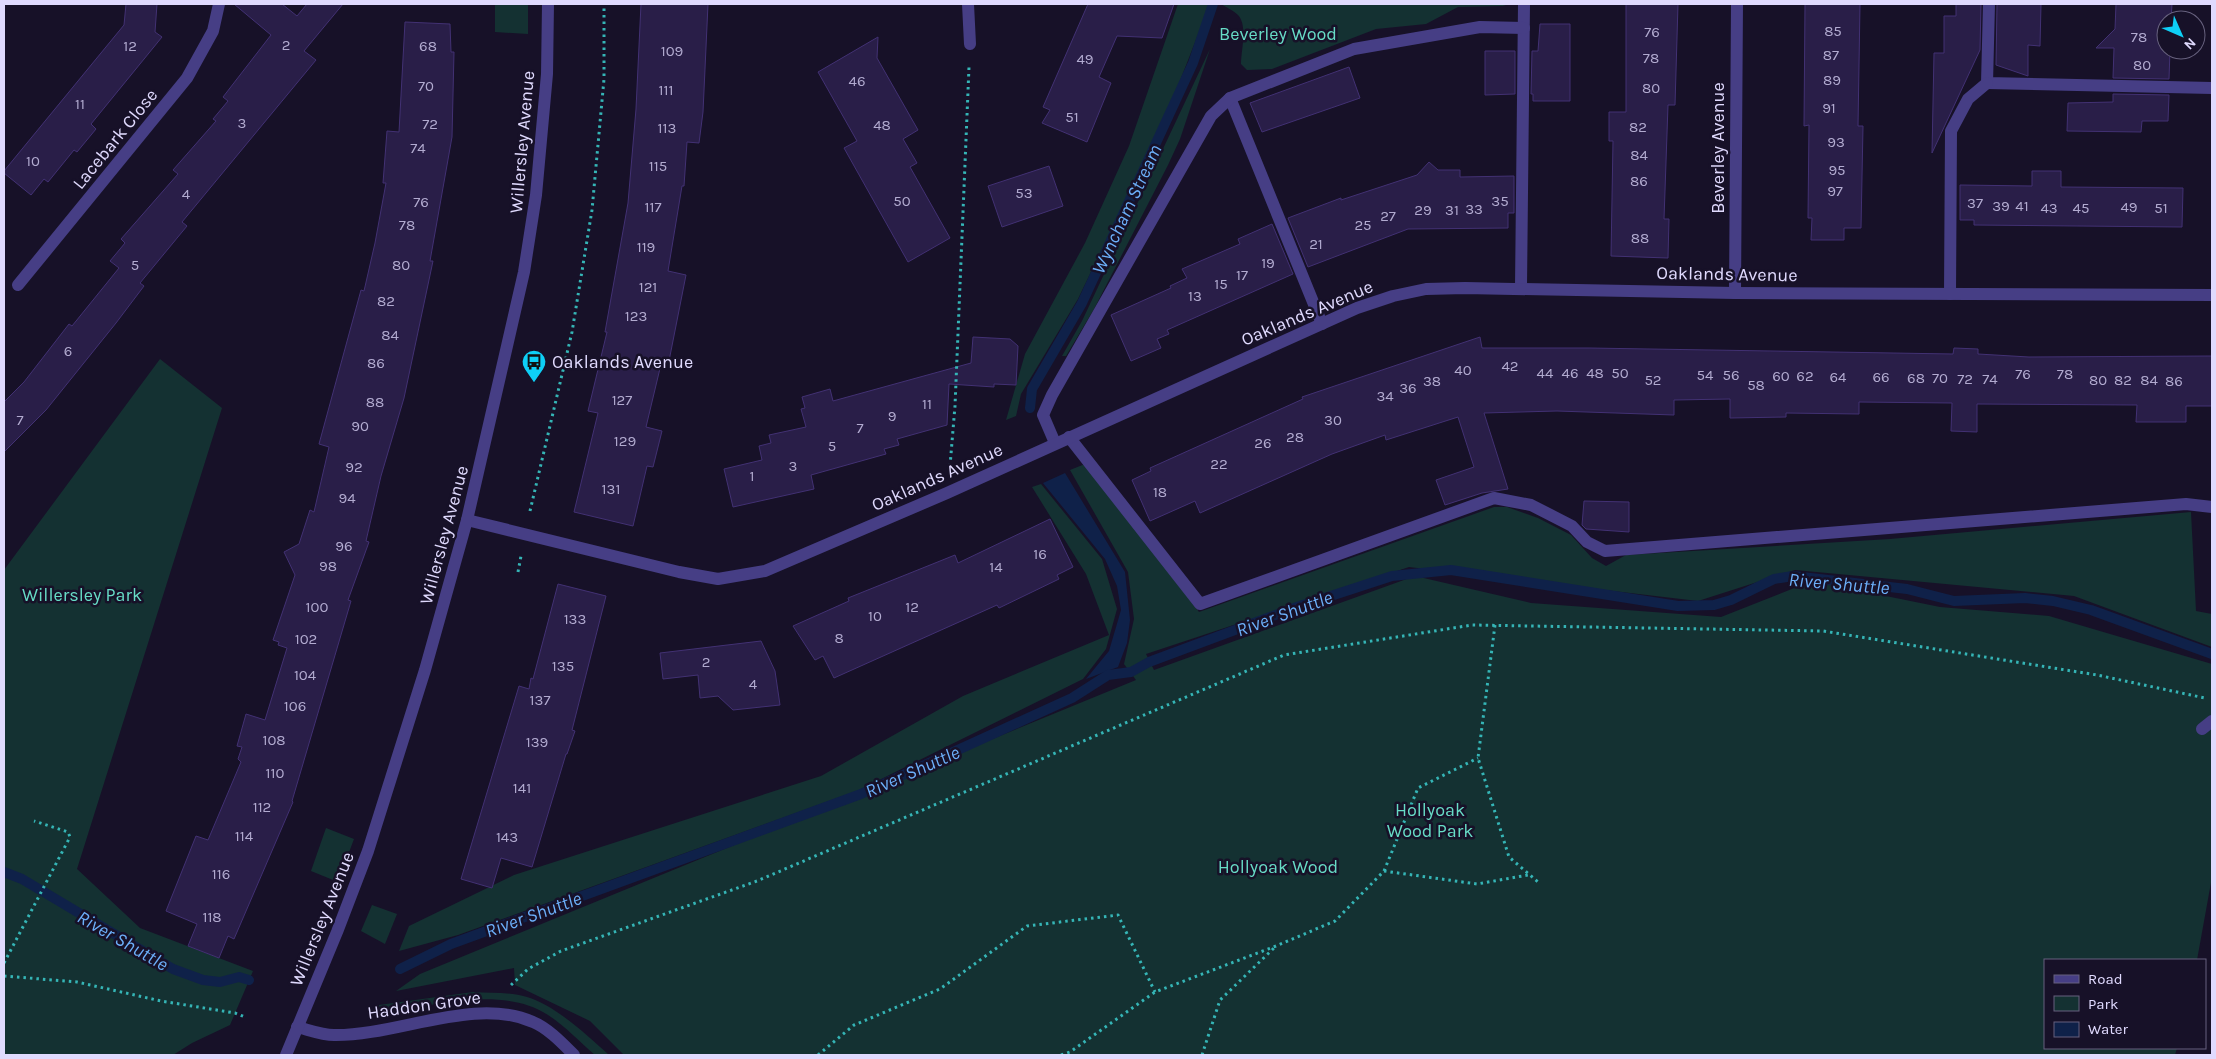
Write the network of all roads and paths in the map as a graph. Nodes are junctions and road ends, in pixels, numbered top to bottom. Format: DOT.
graph roads {
  1 [pos="219,4"];
  2 [pos="548,4"];
  3 [pos="604,4"];
  4 [pos="968,4"];
  5 [pos="1524,4"];
  6 [pos="1737,4"];
  7 [pos="1988,4"];
  8 [pos="1524,28"];
  9 [pos="970,44"];
  10 [pos="1987,83"];
  11 [pos="2212,88"];
  12 [pos="1230,98"];
  13 [pos="18,285"];
  14 [pos="1521,287"];
  15 [pos="1735,293"];
  16 [pos="1950,294"];
  17 [pos="2212,296"];
  18 [pos="1322,324"];
  19 [pos="1069,437"];
  20 [pos="1056,444"];
  21 [pos="948,493"];
  22 [pos="2212,507"];
  23 [pos="467,520"];
  24 [pos="525,534"];
  25 [pos="518,572"];
  26 [pos="1495,625"];
  27 [pos="2212,695"];
  28 [pos="2197,696"];
  29 [pos="2212,699"];
  30 [pos="1478,758"];
  31 [pos="34,821"];
  32 [pos="1384,871"];
  33 [pos="1528,875"];
  34 [pos="1538,882"];
  35 [pos="1276,946"];
  36 [pos="4,963"];
  37 [pos="4,976"];
  38 [pos="511,985"];
  39 [pos="1155,992"];
  40 [pos="245,1017"];
  41 [pos="297,1027"];
  42 [pos="286,1055"];
  43 [pos="574,1055"];
  44 [pos="818,1055"];
  45 [pos="1062,1055"];
  46 [pos="1202,1055"];
  1 -- 13 [label="street, Lacebark Close"];
  2 -- 23 [label="street, Willersley Avenue"];
  3 -- 24 [label="path"];
  4 -- 9 [label="street"];
  5 -- 8 [label="street"];
  6 -- 15 [label="street, Beverley Avenue"];
  7 -- 10 [label="street"];
  8 -- 12 [label="street"];
  8 -- 14 [label="street"];
  9 -- 21 [label="path"];
  10 -- 11 [label="street"];
  10 -- 16 [label="street"];
  12 -- 18 [label="street"];
  12 -- 20 [label="street"];
  14 -- 15 [label="street, Oaklands Avenue"];
  14 -- 18 [label="street, Oaklands Avenue"];
  15 -- 16 [label="street, Oaklands Avenue"];
  16 -- 17 [label="street, Oaklands Avenue"];
  18 -- 19 [label="street, Oaklands Avenue"];
  19 -- 20 [label="street, Oaklands Avenue"];
  19 -- 22 [label="street"];
  20 -- 21 [label="street, Oaklands Avenue"];
  21 -- 24 [label="street, Oaklands Avenue"];
  23 -- 24 [label="street, Oaklands Avenue"];
  23 -- 41 [label="street, Willersley Avenue"];
  24 -- 25 [label="path"];
  26 -- 28 [label="path"];
  26 -- 30 [label="path"];
  26 -- 38 [label="path"];
  27 -- 28 [label="path"];
  28 -- 29 [label="path"];
  30 -- 32 [label="path"];
  30 -- 33 [label="path"];
  31 -- 36 [label="path"];
  32 -- 33 [label="path"];
  32 -- 35 [label="path"];
  33 -- 34 [label="path"];
  35 -- 39 [label="path"];
  35 -- 46 [label="path"];
  37 -- 40 [label="path"];
  39 -- 44 [label="path"];
  39 -- 45 [label="path"];
  41 -- 42 [label="street, Willersley Avenue"];
  41 -- 43 [label="street, Haddon Grove"];
}
